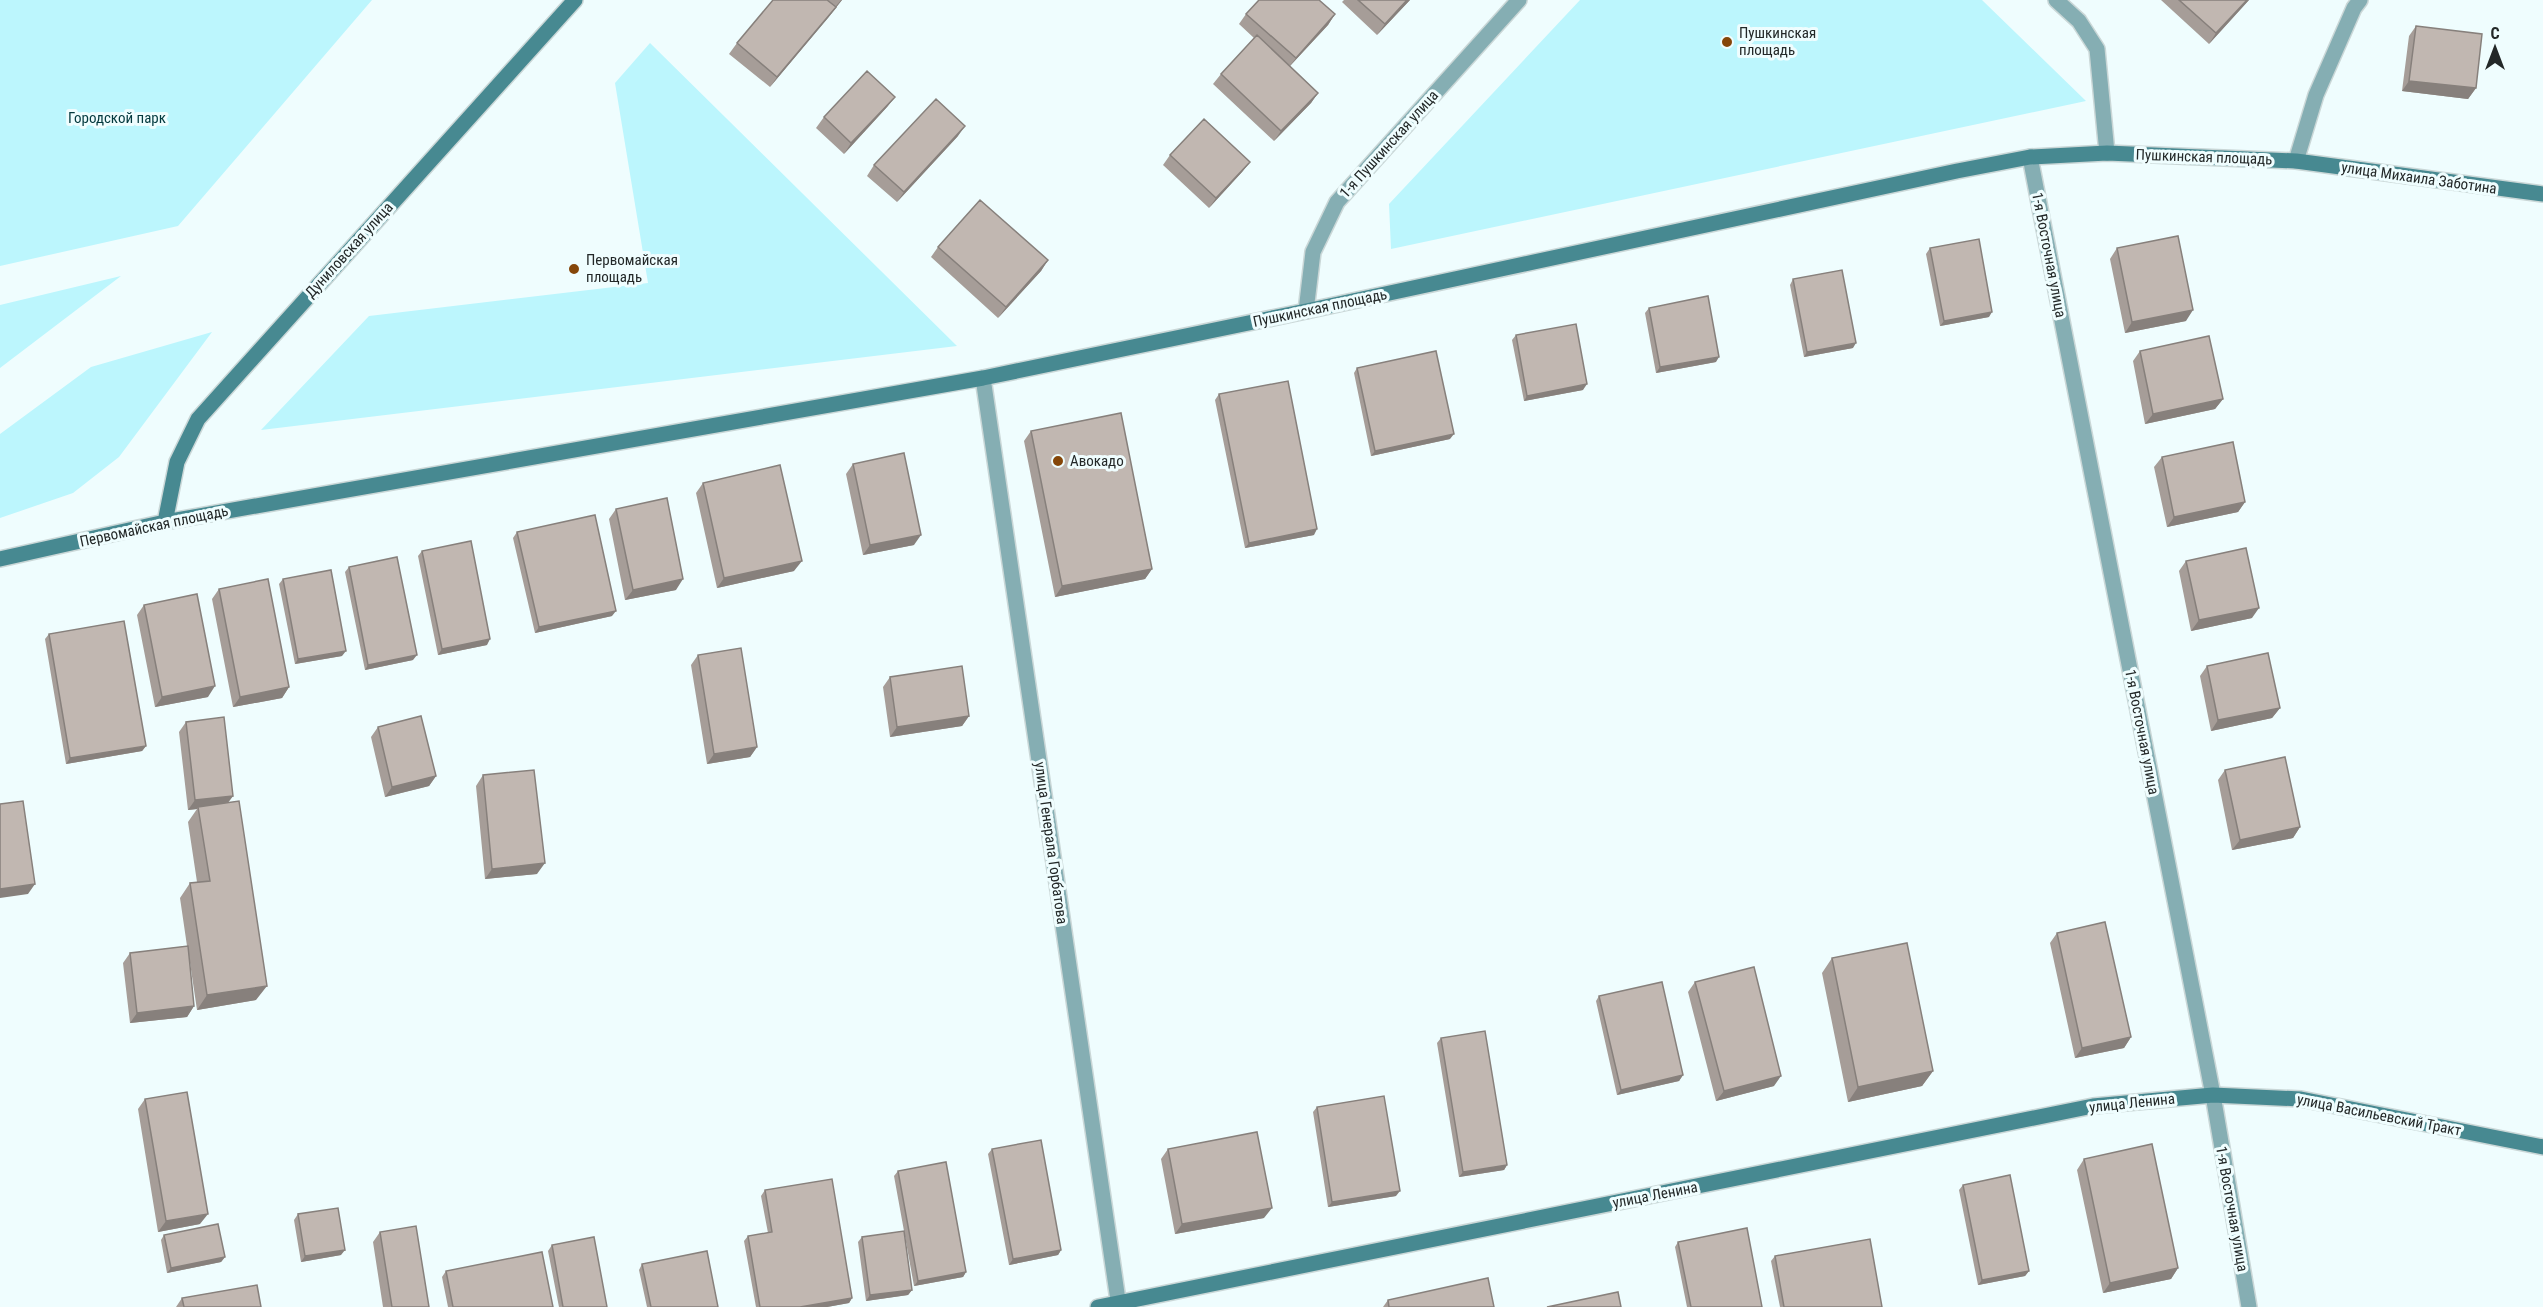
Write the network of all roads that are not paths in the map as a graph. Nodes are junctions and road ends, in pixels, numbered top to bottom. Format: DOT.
graph roads {
  1 [pos="575,0"];
  2 [pos="1519,0"];
  3 [pos="2056,0"];
  4 [pos="2360,0"];
  5 [pos="2107,153"];
  6 [pos="2030,157"];
  7 [pos="2296,161"];
  8 [pos="2543,194"];
  9 [pos="1306,311"];
  10 [pos="983,378"];
  11 [pos="165,522"];
  12 [pos="0,559"];
  13 [pos="2213,1095"];
  14 [pos="2543,1147"];
  15 [pos="1119,1305"];
  16 [pos="1098,1307"];
  17 [pos="2249,1307"];
  1 -- 11 [label="main road, Дуниловская улица"];
  2 -- 9 [label="street, 1-я Пушкинская улица"];
  3 -- 5 [label="street"];
  4 -- 7 [label="street"];
  5 -- 6 [label="main road, Пушкинская площадь"];
  5 -- 7 [label="main road, Пушкинская площадь"];
  6 -- 9 [label="main road, Пушкинская площадь"];
  6 -- 13 [label="street, 1-я Восточная улица"];
  7 -- 8 [label="main road, улица Михаила Заботина"];
  9 -- 10 [label="main road, Пушкинская площадь"];
  10 -- 11 [label="main road, Первомайская площадь"];
  10 -- 15 [label="street, улица Генерала Горбатова"];
  11 -- 12 [label="main road, Первомайская площадь"];
  13 -- 14 [label="main road, улица Васильевский Тракт"];
  13 -- 15 [label="main road, улица Ленина"];
  13 -- 17 [label="street, 1-я Восточная улица"];
  15 -- 16 [label="main road, улица Ленина"];
}
